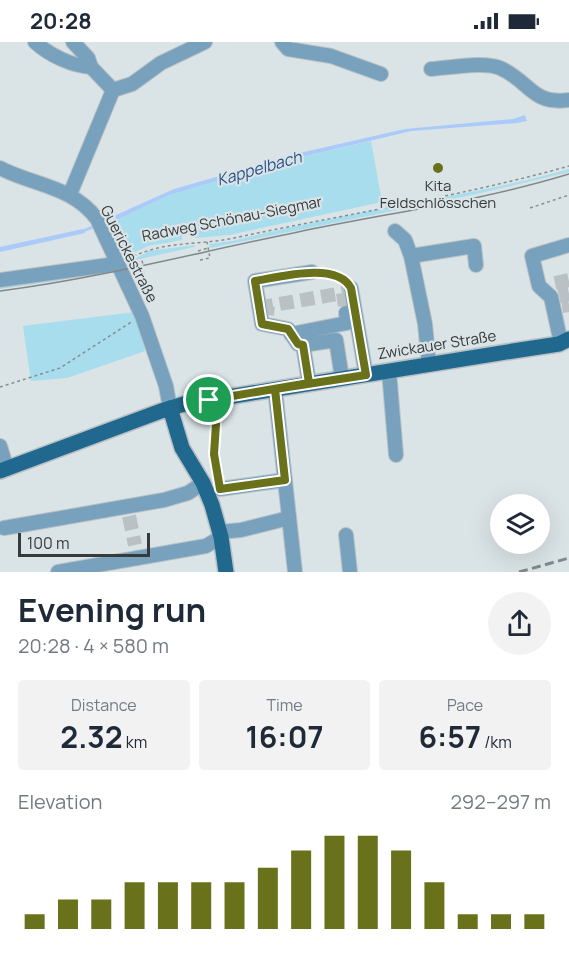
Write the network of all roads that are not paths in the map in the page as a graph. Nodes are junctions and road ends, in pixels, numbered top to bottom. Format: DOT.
graph roads {
  1 [pos="73,42"];
  2 [pos="205,42"];
  3 [pos="282,42"];
  4 [pos="44,45"];
  5 [pos="92,67"];
  6 [pos="431,69"];
  7 [pos="381,74"];
  8 [pos="113,90"];
  9 [pos="569,99"];
  10 [pos="0,168"];
  11 [pos="70,194"];
  12 [pos="395,231"];
  13 [pos="569,245"];
  14 [pos="411,256"];
  15 [pos="116,264"];
  16 [pos="477,265"];
  17 [pos="312,272"];
  18 [pos="0,280"];
  19 [pos="351,288"];
  20 [pos="347,318"];
  21 [pos="291,334"];
  22 [pos="565,341"];
  23 [pos="303,345"];
  24 [pos="429,365"];
  25 [pos="389,371"];
  26 [pos="366,375"];
  27 [pos="342,378"];
  28 [pos="309,383"];
  29 [pos="275,389"];
  30 [pos="170,408"];
  31 [pos="0,446"];
  32 [pos="396,455"];
  33 [pos="3,470"];
  34 [pos="285,480"];
  35 [pos="203,483"];
  36 [pos="220,489"];
  37 [pos="289,518"];
  38 [pos="4,528"];
  39 [pos="220,534"];
  40 [pos="346,535"];
  41 [pos="58,572"];
  42 [pos="226,572"];
  43 [pos="295,572"];
  44 [pos="350,572"];
  1 -- 5 [label="street"];
  2 -- 8 [label="street"];
  3 -- 7 [label="street"];
  4 -- 5 [label="street"];
  5 -- 8 [label="street"];
  6 -- 9 [label="street"];
  8 -- 11 [label="street"];
  10 -- 11 [label="street, Guerickestraße"];
  11 -- 15 [label="street, Guerickestraße"];
  12 -- 14 [label="street"];
  13 -- 22 [label="street"];
  14 -- 16 [label="street"];
  14 -- 24 [label="street"];
  15 -- 18 [label="street"];
  15 -- 30 [label="street, Guerickestraße"];
  17 -- 21 [label="street"];
  19 -- 26 [label="street"];
  20 -- 21 [label="street"];
  21 -- 23 [label="street"];
  22 -- 24 [label="main road, Zwickauer Straße"];
  23 -- 27 [label="street"];
  23 -- 28 [label="street"];
  24 -- 25 [label="main road, Zwickauer Straße"];
  25 -- 26 [label="main road, Zwickauer Straße"];
  25 -- 32 [label="street"];
  26 -- 27 [label="main road, Zwickauer Straße"];
  27 -- 28 [label="main road, Zwickauer Straße"];
  28 -- 29 [label="main road, Zwickauer Straße"];
  29 -- 30 [label="main road, Zwickauer Straße"];
  29 -- 34 [label="street"];
  30 -- 33 [label="main road, Zwickauer Straße"];
  30 -- 35 [label="main road"];
  31 -- 33 [label="street"];
  34 -- 36 [label="street"];
  34 -- 37 [label="street"];
  35 -- 38 [label="street"];
  35 -- 39 [label="main road"];
  37 -- 39 [label="street"];
  37 -- 43 [label="street"];
  39 -- 41 [label="street"];
  39 -- 42 [label="main road"];
  40 -- 44 [label="street"];
}
